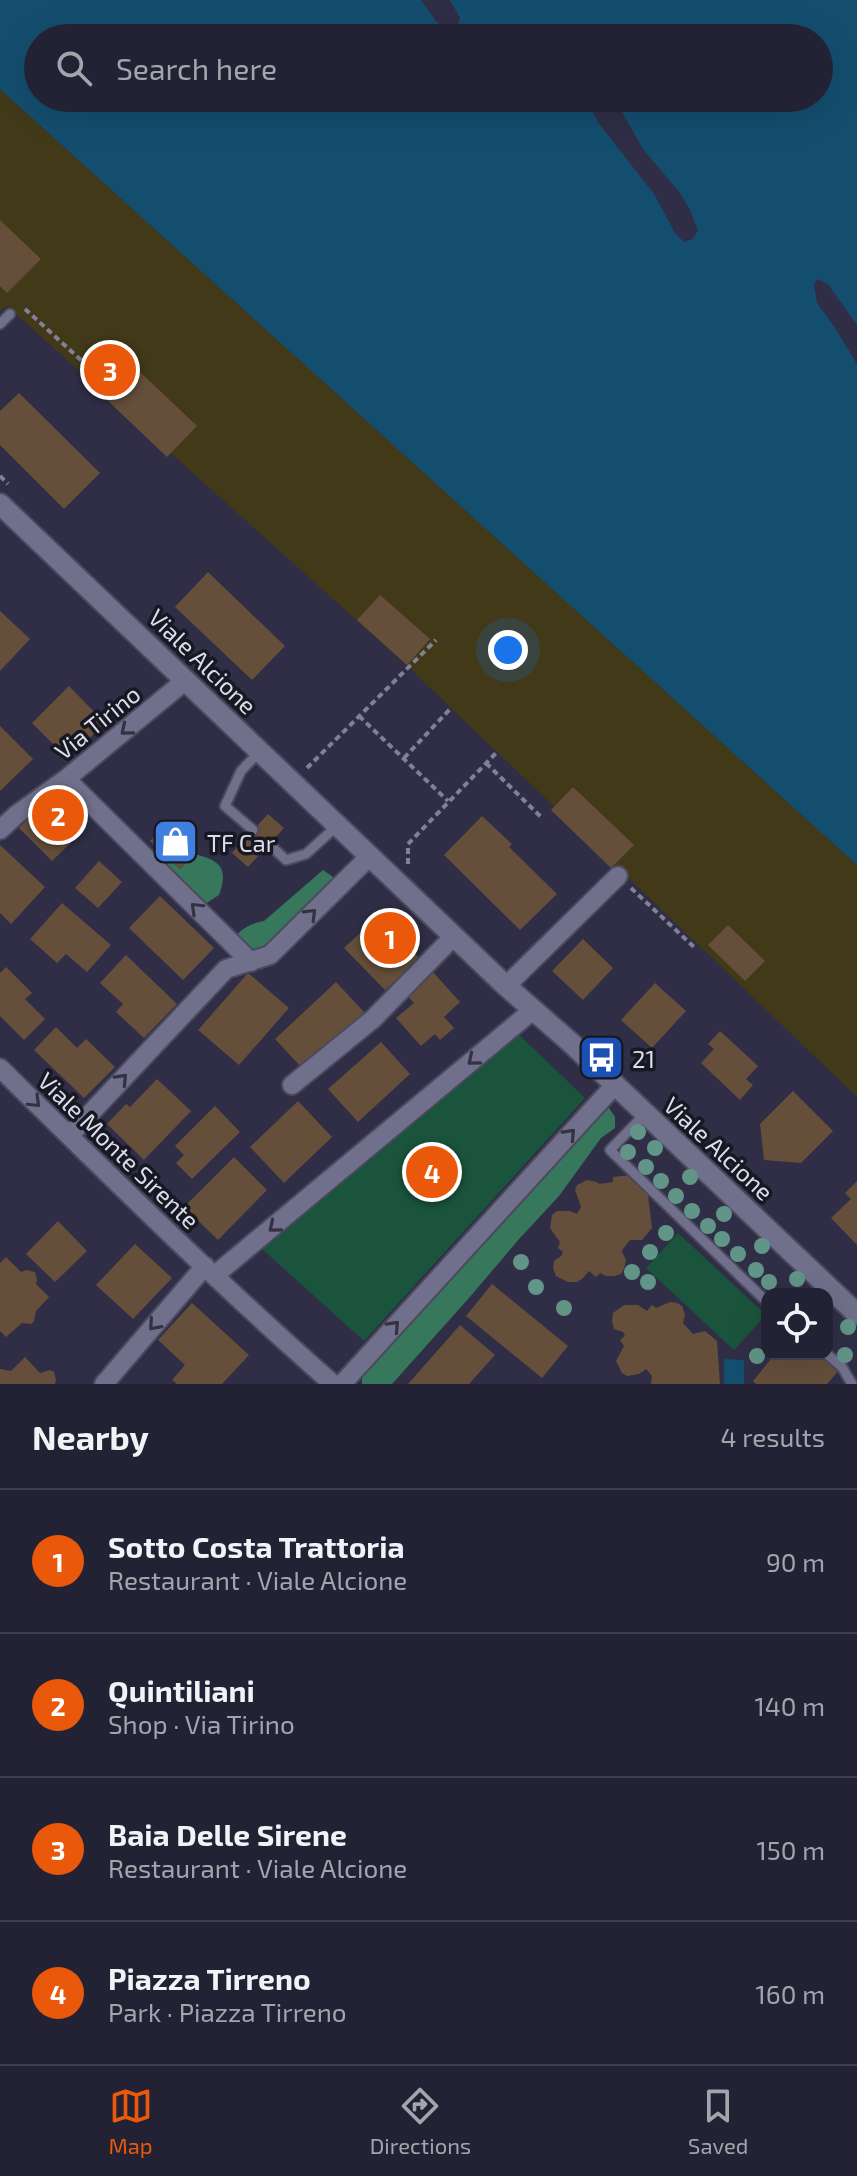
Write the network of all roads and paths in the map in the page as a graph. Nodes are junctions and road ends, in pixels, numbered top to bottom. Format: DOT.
graph roads {
  1 [pos="10,314"];
  2 [pos="0,324"];
  3 [pos="93,371"];
  4 [pos="0,504"];
  5 [pos="436,640"];
  6 [pos="186,680"];
  7 [pos="451,708"];
  8 [pos="359,716"];
  9 [pos="260,751"];
  10 [pos="497,752"];
  11 [pos="404,758"];
  12 [pos="486,763"];
  13 [pos="307,768"];
  14 [pos="66,779"];
  15 [pos="448,801"];
  16 [pos="542,818"];
  17 [pos="338,825"];
  18 [pos="0,830"];
  19 [pos="253,830"];
  20 [pos="269,844"];
  21 [pos="370,856"];
  22 [pos="408,864"];
  23 [pos="618,876"];
  24 [pos="454,936"];
  25 [pos="695,948"];
  26 [pos="251,962"];
  27 [pos="506,986"];
  28 [pos="533,1010"];
  29 [pos="0,1068"];
  30 [pos="292,1085"];
  31 [pos="614,1086"];
  32 [pos="645,1114"];
  33 [pos="69,1136"];
  34 [pos="210,1270"];
  35 [pos="761,1296"];
  36 [pos="857,1314"];
  37 [pos="833,1359"];
  38 [pos="104,1384"];
  39 [pos="333,1384"];
  40 [pos="342,1384"];
  41 [pos="852,1384"];
  1 -- 2 [label="lane"];
  1 -- 3 [label="path"];
  4 -- 6 [label="street, Viale Alcione"];
  5 -- 8 [label="path"];
  6 -- 9 [label="street, Viale Alcione"];
  6 -- 14 [label="street, Via Tirino, one-way"];
  7 -- 11 [label="path"];
  8 -- 11 [label="path"];
  8 -- 13 [label="path"];
  9 -- 17 [label="street, Viale Alcione"];
  9 -- 19 [label="lane"];
  10 -- 12 [label="path"];
  11 -- 15 [label="path"];
  12 -- 15 [label="path"];
  12 -- 16 [label="path"];
  14 -- 18 [label="street, Via Tirino"];
  26 -- 14 [label="street, one-way"];
  15 -- 22 [label="path"];
  17 -- 20 [label="lane"];
  17 -- 21 [label="street, Viale Alcione"];
  21 -- 24 [label="street, Viale Alcione"];
  26 -- 21 [label="street, one-way"];
  23 -- 25 [label="path"];
  23 -- 27 [label="street"];
  24 -- 27 [label="street, Viale Alcione"];
  24 -- 30 [label="street"];
  33 -- 26 [label="street, one-way"];
  27 -- 28 [label="street, Viale Alcione"];
  28 -- 31 [label="street, Viale Alcione"];
  28 -- 34 [label="street, one-way"];
  29 -- 33 [label="street, Viale Monte Sirente, one-way"];
  31 -- 32 [label="street, Viale Alcione"];
  40 -- 31 [label="street, one-way"];
  32 -- 35 [label="lane"];
  32 -- 36 [label="street, Viale Alcione"];
  33 -- 34 [label="street, Viale Monte Sirente"];
  34 -- 38 [label="street, one-way"];
  34 -- 39 [label="street, Viale Monte Sirente"];
  37 -- 41 [label="lane"];
}
